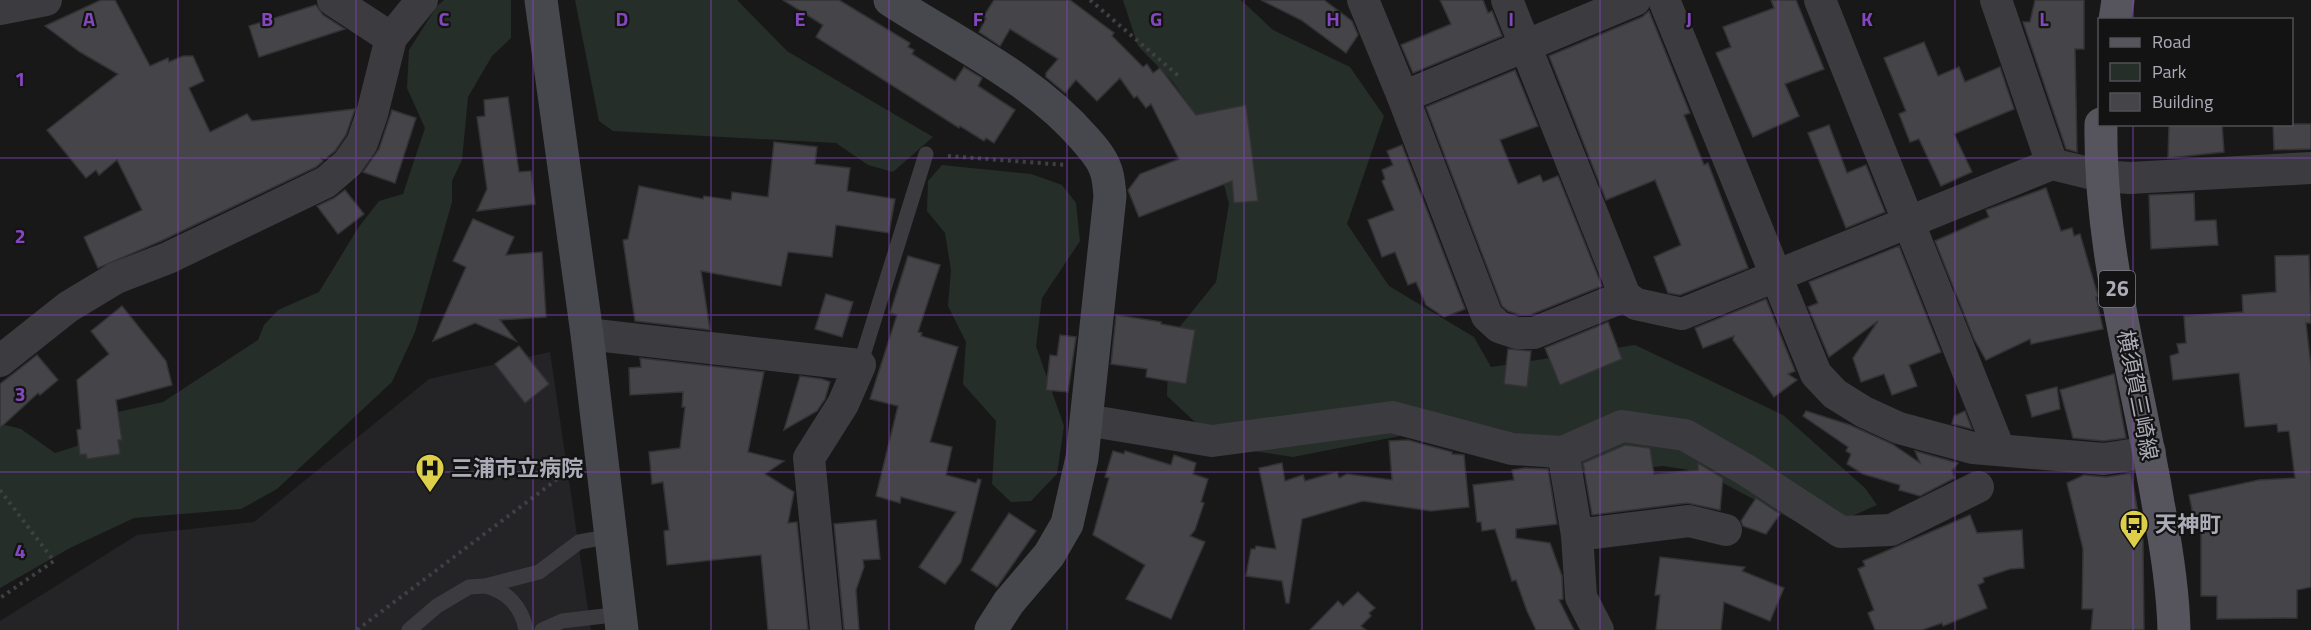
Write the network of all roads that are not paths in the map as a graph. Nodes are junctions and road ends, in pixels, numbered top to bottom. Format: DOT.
graph roads {
  1 [pos="46,0"];
  2 [pos="333,0"];
  3 [pos="422,0"];
  4 [pos="1363,0"];
  5 [pos="1507,0"];
  6 [pos="1635,0"];
  7 [pos="1664,0"];
  8 [pos="1820,0"];
  9 [pos="1996,0"];
  10 [pos="2118,0"];
  11 [pos="900,3"];
  12 [pos="0,9"];
  13 [pos="542,14"];
  14 [pos="2115,18"];
  15 [pos="392,38"];
  16 [pos="1526,46"];
  17 [pos="1403,97"];
  18 [pos="2101,126"];
  19 [pos="926,154"];
  20 [pos="2052,164"];
  21 [pos="2311,168"];
  22 [pos="2101,176"];
  23 [pos="1908,222"];
  24 [pos="1776,275"];
  25 [pos="1625,296"];
  26 [pos="587,334"];
  27 [pos="0,361"];
  28 [pos="860,366"];
  29 [pos="1086,420"];
  30 [pos="1999,449"];
  31 [pos="1563,452"];
  32 [pos="2150,452"];
  33 [pos="1978,487"];
  34 [pos="1726,530"];
  35 [pos="1577,535"];
  36 [pos="612,536"];
  37 [pos="485,585"];
  38 [pos="622,622"];
  39 [pos="409,630"];
  40 [pos="526,630"];
  41 [pos="542,630"];
  42 [pos="826,630"];
  43 [pos="991,630"];
  44 [pos="1598,630"];
  45 [pos="2174,630"];
  1 -- 12 [label="street"];
  2 -- 15 [label="street"];
  3 -- 15 [label="street"];
  4 -- 17 [label="street"];
  5 -- 16 [label="street"];
  6 -- 16 [label="street"];
  7 -- 24 [label="street"];
  8 -- 23 [label="street"];
  9 -- 20 [label="street"];
  10 -- 14 [label="main road"];
  11 -- 29 [label="street"];
  13 -- 26 [label="street"];
  15 -- 27 [label="street"];
  16 -- 17 [label="street"];
  16 -- 25 [label="street"];
  17 -- 25 [label="street"];
  18 -- 22 [label="main road, 横須賀三崎線 / 26"];
  19 -- 28 [label="lane"];
  20 -- 22 [label="street"];
  20 -- 23 [label="street"];
  21 -- 22 [label="street"];
  22 -- 32 [label="main road, 横須賀三崎線 / 26"];
  23 -- 24 [label="street"];
  23 -- 30 [label="street"];
  24 -- 25 [label="street"];
  24 -- 30 [label="street"];
  26 -- 28 [label="street"];
  26 -- 36 [label="street"];
  28 -- 42 [label="street"];
  29 -- 31 [label="street"];
  29 -- 43 [label="street"];
  30 -- 32 [label="street"];
  31 -- 33 [label="street"];
  31 -- 35 [label="street"];
  32 -- 45 [label="main road, 横須賀三崎線 / 26"];
  34 -- 35 [label="street"];
  35 -- 44 [label="street"];
  36 -- 37 [label="lane"];
  36 -- 38 [label="street"];
  37 -- 39 [label="lane"];
  37 -- 40 [label="lane"];
  38 -- 41 [label="lane"];
}
